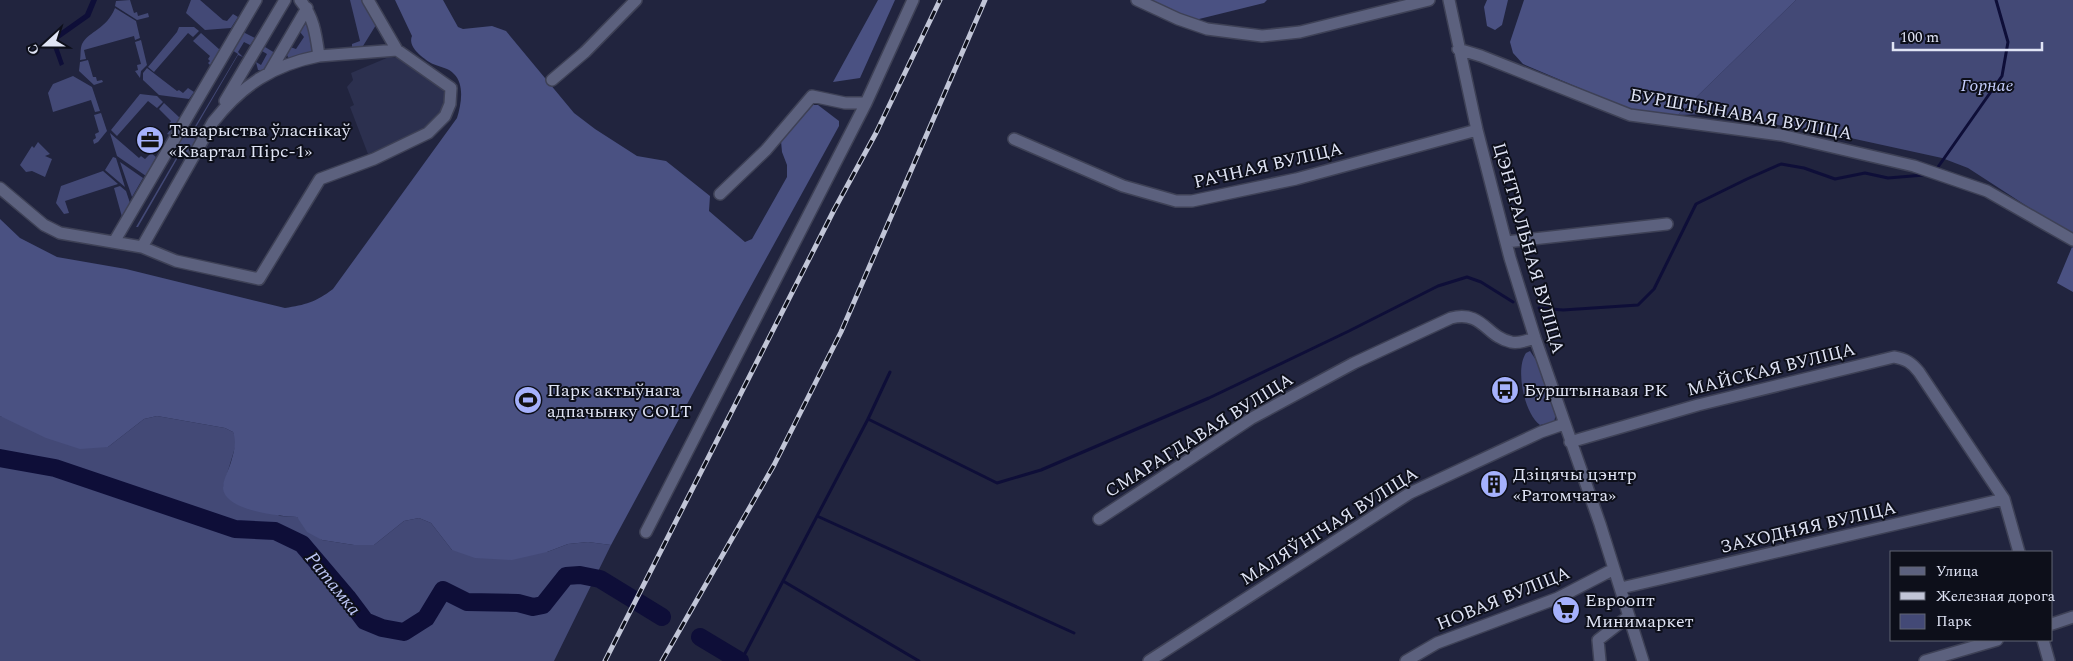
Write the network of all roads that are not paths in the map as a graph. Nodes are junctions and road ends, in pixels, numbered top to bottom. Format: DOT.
graph roads {
  1 [pos="256,0"];
  2 [pos="285,0"];
  3 [pos="368,0"];
  4 [pos="636,0"];
  5 [pos="913,0"];
  6 [pos="1137,0"];
  7 [pos="1430,0"];
  8 [pos="1449,0"];
  9 [pos="303,4"];
  10 [pos="1458,49"];
  11 [pos="397,50"];
  12 [pos="319,56"];
  13 [pos="269,73"];
  14 [pos="552,80"];
  15 [pos="866,103"];
  16 [pos="213,122"];
  17 [pos="1477,130"];
  18 [pos="1014,139"];
  19 [pos="0,188"];
  20 [pos="720,194"];
  21 [pos="1667,224"];
  22 [pos="2073,240"];
  23 [pos="114,242"];
  24 [pos="1506,242"];
  25 [pos="142,247"];
  26 [pos="1535,338"];
  27 [pos="1564,424"];
  28 [pos="1570,442"];
  29 [pos="2004,499"];
  30 [pos="1099,519"];
  31 [pos="646,532"];
  32 [pos="2019,551"];
  33 [pos="1614,569"];
  34 [pos="1621,588"];
  35 [pos="1629,616"];
  36 [pos="2073,618"];
  37 [pos="2053,624"];
  38 [pos="1994,641"];
  39 [pos="2043,641"];
  40 [pos="1149,661"];
  41 [pos="1406,661"];
  42 [pos="1600,661"];
  43 [pos="1643,661"];
  44 [pos="1925,661"];
  45 [pos="2050,661"];
  1 -- 23 [label="street"];
  2 -- 16 [label="street"];
  3 -- 11 [label="street"];
  4 -- 14 [label="street"];
  5 -- 15 [label="street"];
  6 -- 7 [label="street"];
  8 -- 10 [label="street, ЦЭНТРАЛЬНАЯ ВУЛІЦА"];
  9 -- 12 [label="street"];
  9 -- 13 [label="street"];
  10 -- 17 [label="street, ЦЭНТРАЛЬНАЯ ВУЛІЦА"];
  10 -- 22 [label="street, БУРШТЫНАВАЯ ВУЛІЦА"];
  11 -- 12 [label="street"];
  11 -- 25 [label="street"];
  12 -- 13 [label="street"];
  13 -- 16 [label="street"];
  15 -- 20 [label="street"];
  15 -- 31 [label="street"];
  16 -- 25 [label="street"];
  17 -- 18 [label="street, РАЧНАЯ ВУЛІЦА"];
  17 -- 24 [label="street, ЦЭНТРАЛЬНАЯ ВУЛІЦА"];
  19 -- 23 [label="street"];
  21 -- 24 [label="street"];
  23 -- 25 [label="street"];
  24 -- 26 [label="street, ЦЭНТРАЛЬНАЯ ВУЛІЦА"];
  26 -- 27 [label="street, ЦЭНТРАЛЬНАЯ ВУЛІЦА"];
  26 -- 30 [label="street, СМАРАГДАВАЯ ВУЛІЦА"];
  27 -- 28 [label="street, ЦЭНТРАЛЬНАЯ ВУЛІЦА"];
  27 -- 40 [label="street, МАЛЯЎНІЧАЯ ВУЛІЦА"];
  28 -- 29 [label="street, МАЙСКАЯ ВУЛІЦА"];
  28 -- 33 [label="street, ЦЭНТРАЛЬНАЯ ВУЛІЦА"];
  29 -- 32 [label="street"];
  29 -- 34 [label="street, ЗАХОДНЯЯ ВУЛІЦА"];
  33 -- 34 [label="street, ЦЭНТРАЛЬНАЯ ВУЛІЦА"];
  33 -- 41 [label="street, НОВАЯ ВУЛІЦА"];
  34 -- 35 [label="street, ЦЭНТРАЛЬНАЯ ВУЛІЦА"];
  35 -- 42 [label="street"];
  35 -- 43 [label="street, ЦЭНТРАЛЬНАЯ ВУЛІЦА"];
  36 -- 37 [label="street"];
  38 -- 44 [label="street"];
  39 -- 45 [label="street"];
}
